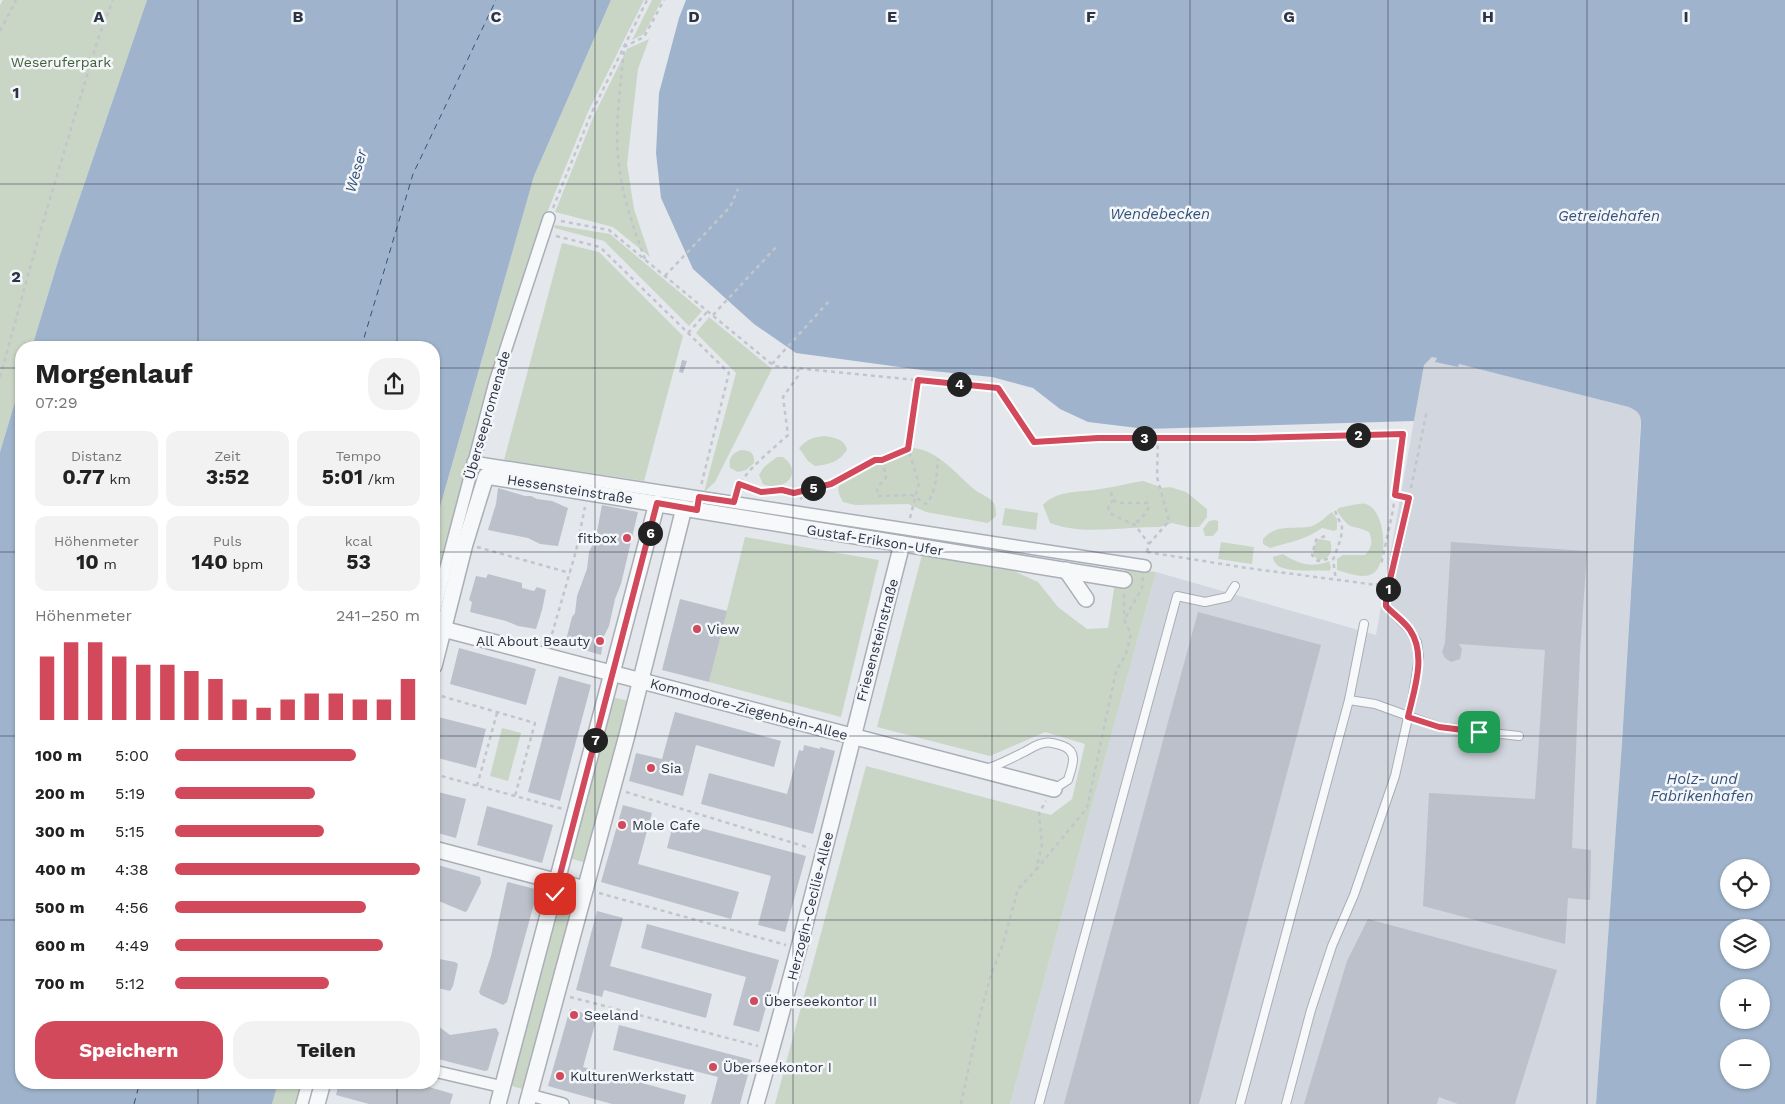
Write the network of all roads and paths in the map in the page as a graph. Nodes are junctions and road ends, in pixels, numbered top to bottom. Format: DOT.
graph roads {
  1 [pos="16,0"];
  2 [pos="113,0"];
  3 [pos="646,0"];
  4 [pos="664,0"];
  5 [pos="0,31"];
  6 [pos="624,46"];
  7 [pos="738,189"];
  8 [pos="549,218"];
  9 [pos="544,233"];
  10 [pos="777,246"];
  11 [pos="645,259"];
  12 [pos="665,276"];
  13 [pos="830,300"];
  14 [pos="708,311"];
  15 [pos="713,315"];
  16 [pos="688,333"];
  17 [pos="772,364"];
  18 [pos="798,368"];
  19 [pos="0,377"];
  20 [pos="918,380"];
  21 [pos="1427,410"];
  22 [pos="1158,438"];
  23 [pos="908,449"];
  24 [pos="883,459"];
  25 [pos="938,459"];
  26 [pos="473,462"];
  27 [pos="489,470"];
  28 [pos="739,484"];
  29 [pos="1111,492"];
  30 [pos="1395,495"];
  31 [pos="699,497"];
  32 [pos="915,497"];
  33 [pos="1409,498"];
  34 [pos="1113,500"];
  35 [pos="734,502"];
  36 [pos="657,503"];
  37 [pos="586,505"];
  38 [pos="684,508"];
  39 [pos="1335,511"];
  40 [pos="909,520"];
  41 [pos="1134,524"];
  42 [pos="1324,536"];
  43 [pos="466,544"];
  44 [pos="902,544"];
  45 [pos="1149,544"];
  46 [pos="1146,558"];
  47 [pos="1333,558"];
  48 [pos="1380,566"];
  49 [pos="1066,570"];
  50 [pos="570,573"];
  51 [pos="1378,576"];
  52 [pos="1124,580"];
  53 [pos="1336,580"];
  54 [pos="1235,586"];
  55 [pos="440,590"];
  56 [pos="1086,598"];
  57 [pos="1364,624"];
  58 [pos="444,629"];
  59 [pos="552,634"];
  60 [pos="440,644"];
  61 [pos="613,672"];
  62 [pos="642,680"];
  63 [pos="440,696"];
  64 [pos="1349,700"];
  65 [pos="497,713"];
  66 [pos="1408,717"];
  67 [pos="852,736"];
  68 [pos="1519,736"];
  69 [pos="981,770"];
  70 [pos="440,776"];
  71 [pos="477,786"];
  72 [pos="612,788"];
  73 [pos="1054,789"];
  74 [pos="515,796"];
  75 [pos="576,813"];
  76 [pos="440,850"];
  77 [pos="824,852"];
  78 [pos="1036,870"];
  79 [pos="558,882"];
  80 [pos="585,889"];
  81 [pos="799,949"];
  82 [pos="557,994"];
  83 [pos="772,1049"];
  84 [pos="440,1072"];
  85 [pos="503,1088"];
  86 [pos="306,1089"];
  87 [pos="321,1089"];
  88 [pos="528,1099"];
  89 [pos="302,1104"];
  90 [pos="318,1104"];
  91 [pos="498,1104"];
  92 [pos="563,1104"];
  93 [pos="756,1104"];
  94 [pos="961,1104"];
  95 [pos="1039,1104"];
  96 [pos="1240,1104"];
  97 [pos="1286,1104"];
  1 -- 5 [label="path"];
  2 -- 19 [label="path"];
  3 -- 6 [label="path"];
  4 -- 6 [label="path"];
  6 -- 8 [label="path"];
  6 -- 11 [label="path"];
  7 -- 12 [label="path"];
  8 -- 9 [label="street, Überseepromenade"];
  8 -- 11 [label="path"];
  9 -- 16 [label="path"];
  9 -- 26 [label="street, Überseepromenade"];
  10 -- 15 [label="path"];
  11 -- 12 [label="path"];
  12 -- 14 [label="path"];
  13 -- 17 [label="path"];
  14 -- 15 [label="path"];
  14 -- 16 [label="path"];
  15 -- 17 [label="path"];
  16 -- 31 [label="path"];
  17 -- 18 [label="path"];
  18 -- 20 [label="path"];
  18 -- 28 [label="path"];
  20 -- 22 [label="path"];
  20 -- 23 [label="path"];
  21 -- 33 [label="path"];
  22 -- 30 [label="path"];
  22 -- 45 [label="path"];
  23 -- 24 [label="path"];
  23 -- 32 [label="path"];
  24 -- 28 [label="path"];
  24 -- 32 [label="path"];
  25 -- 32 [label="path"];
  26 -- 27 [label="street"];
  26 -- 55 [label="street, Überseepromenade"];
  27 -- 31 [label="street"];
  27 -- 36 [label="street, Hessensteinstraße"];
  27 -- 43 [label="street, Überseepromenade"];
  28 -- 35 [label="path"];
  29 -- 34 [label="path"];
  30 -- 33 [label="path"];
  30 -- 48 [label="path"];
  31 -- 35 [label="street"];
  32 -- 40 [label="path"];
  33 -- 66 [label="lane"];
  34 -- 41 [label="path"];
  34 -- 41 [label="path"];
  35 -- 46 [label="street"];
  36 -- 38 [label="street, Hessensteinstraße"];
  36 -- 61 [label="street"];
  37 -- 50 [label="path"];
  38 -- 44 [label="street, Gustaf-Erikson-Ufer"];
  38 -- 62 [label="street"];
  39 -- 47 [label="path"];
  41 -- 45 [label="path"];
  42 -- 47 [label="path"];
  43 -- 50 [label="path"];
  43 -- 58 [label="street, Überseepromenade"];
  44 -- 49 [label="street, Gustaf-Erikson-Ufer"];
  44 -- 67 [label="street, Friesensteinstraße"];
  45 -- 46 [label="path"];
  46 -- 53 [label="path"];
  46 -- 78 [label="path"];
  47 -- 53 [label="path"];
  49 -- 52 [label="street, Gustaf-Erikson-Ufer"];
  49 -- 56 [label="street"];
  50 -- 59 [label="path"];
  51 -- 53 [label="path"];
  54 -- 95 [label="lane"];
  57 -- 64 [label="lane"];
  58 -- 60 [label="street, Überseepromenade"];
  58 -- 61 [label="street, Kommodore-Ziegenbein-Allee"];
  61 -- 62 [label="street, Kommodore-Ziegenbein-Allee"];
  61 -- 75 [label="street"];
  62 -- 67 [label="street, Kommodore-Ziegenbein-Allee"];
  62 -- 72 [label="street"];
  63 -- 65 [label="path"];
  64 -- 66 [label="lane"];
  64 -- 96 [label="lane"];
  65 -- 71 [label="path"];
  65 -- 74 [label="path"];
  66 -- 68 [label="lane"];
  66 -- 97 [label="lane"];
  67 -- 69 [label="street, Kommodore-Ziegenbein-Allee"];
  67 -- 77 [label="street, Herzogin-Cecilie-Allee"];
  69 -- 73 [label="street, Kommodore-Ziegenbein-Allee"];
  69 -- 73 [label="lane"];
  70 -- 71 [label="path"];
  71 -- 74 [label="path"];
  72 -- 77 [label="path"];
  72 -- 80 [label="street"];
  73 -- 78 [label="path"];
  74 -- 75 [label="path"];
  75 -- 79 [label="street"];
  76 -- 79 [label="street"];
  77 -- 81 [label="street, Herzogin-Cecilie-Allee"];
  78 -- 94 [label="path"];
  79 -- 80 [label="street"];
  79 -- 85 [label="street"];
  80 -- 81 [label="path"];
  80 -- 82 [label="street"];
  81 -- 83 [label="street, Herzogin-Cecilie-Allee"];
  82 -- 83 [label="path"];
  82 -- 88 [label="street"];
  83 -- 93 [label="street, Herzogin-Cecilie-Allee"];
  84 -- 85 [label="street"];
  85 -- 91 [label="street"];
  86 -- 89 [label="street"];
  87 -- 90 [label="street"];
  88 -- 92 [label="street"];
}
